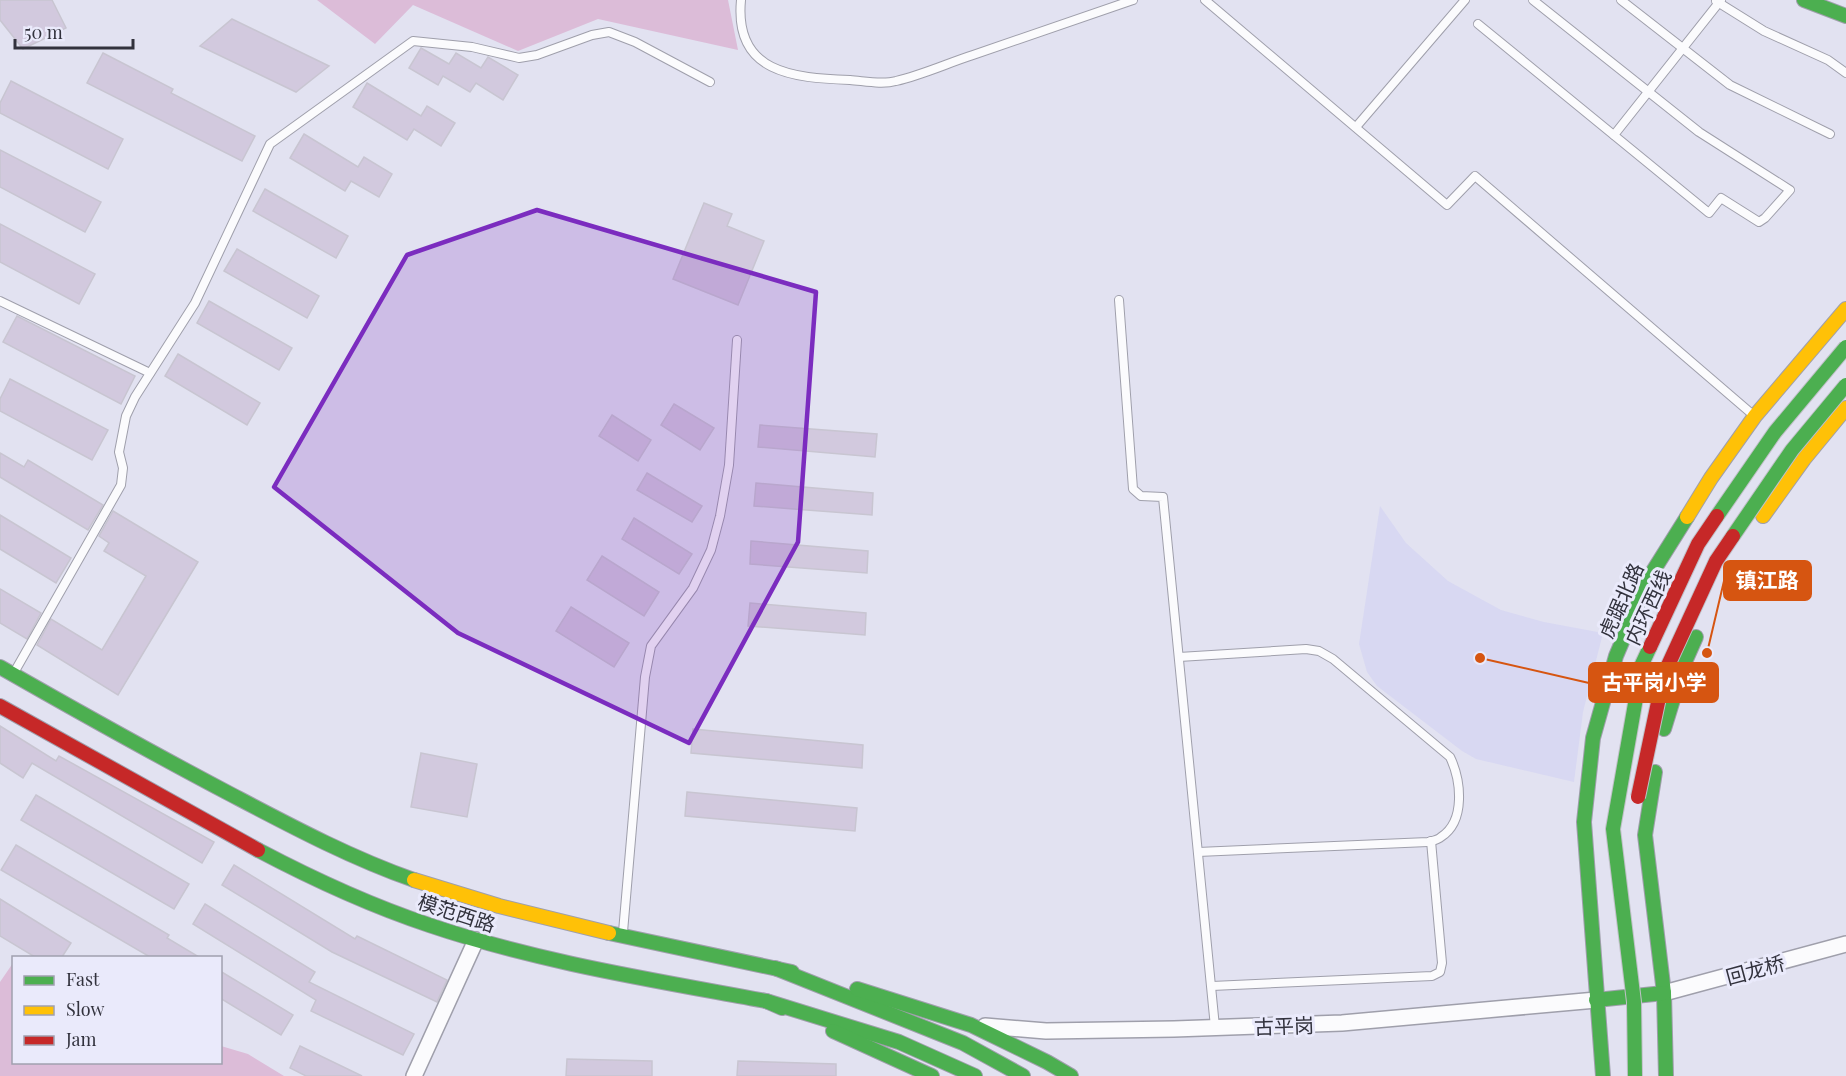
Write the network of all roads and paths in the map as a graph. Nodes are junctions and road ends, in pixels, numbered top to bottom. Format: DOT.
graph roads {
  1 [pos="741,0"];
  2 [pos="1133,0"];
  3 [pos="1205,0"];
  4 [pos="1465,0"];
  5 [pos="1533,0"];
  6 [pos="1621,0"];
  7 [pos="1804,0"];
  8 [pos="1718,1"];
  9 [pos="1846,16"];
  10 [pos="1478,24"];
  11 [pos="1683,48"];
  12 [pos="1846,73"];
  13 [pos="710,82"];
  14 [pos="1649,91"];
  15 [pos="1356,127"];
  16 [pos="1830,134"];
  17 [pos="1614,135"];
  18 [pos="1119,300"];
  19 [pos="0,301"];
  20 [pos="1846,309"];
  21 [pos="737,340"];
  22 [pos="1846,347"];
  23 [pos="150,373"];
  24 [pos="1846,385"];
  25 [pos="1846,408"];
  26 [pos="1755,416"];
  27 [pos="1780,438"];
  28 [pos="1788,445"];
  29 [pos="1804,459"];
  30 [pos="1179,657"];
  31 [pos="0,667"];
  32 [pos="13,675"];
  33 [pos="0,706"];
  34 [pos="1635,810"];
  35 [pos="1431,841"];
  36 [pos="1198,852"];
  37 [pos="622,937"];
  38 [pos="476,940"];
  39 [pos="1846,944"];
  40 [pos="775,968"];
  41 [pos="1647,976"];
  42 [pos="1212,986"];
  43 [pos="1664,993"];
  44 [pos="1596,1000"];
  45 [pos="766,1001"];
  46 [pos="1650,1010"];
  47 [pos="971,1025"];
  48 [pos="1215,1027"];
  49 [pos="1017,1072"];
  50 [pos="414,1076"];
  51 [pos="932,1076"];
  52 [pos="975,1076"];
  53 [pos="1071,1076"];
  54 [pos="1602,1076"];
  55 [pos="1635,1076"];
  56 [pos="1666,1076"];
  1 -- 2 [label="lane"];
  3 -- 15 [label="lane"];
  4 -- 15 [label="lane"];
  5 -- 14 [label="lane"];
  6 -- 11 [label="lane"];
  7 -- 9 [label="main road"];
  8 -- 11 [label="lane"];
  8 -- 12 [label="lane"];
  10 -- 17 [label="lane"];
  11 -- 14 [label="lane"];
  11 -- 16 [label="lane"];
  13 -- 23 [label="lane"];
  14 -- 17 [label="lane"];
  14 -- 17 [label="lane"];
  15 -- 26 [label="lane"];
  18 -- 30 [label="lane"];
  19 -- 23 [label="lane"];
  20 -- 26 [label="main road, 虎踞北路"];
  21 -- 37 [label="lane"];
  22 -- 55 [label="main road, 内环西线, bridge"];
  23 -- 32 [label="lane"];
  24 -- 34 [label="main road, bridge"];
  25 -- 29 [label="main road"];
  26 -- 27 [label="lane"];
  26 -- 44 [label="main road, 虎踞北路"];
  28 -- 29 [label="lane"];
  29 -- 43 [label="main road"];
  30 -- 35 [label="lane"];
  30 -- 36 [label="lane"];
  31 -- 32 [label="main road, 模范西路"];
  32 -- 37 [label="main road, 模范西路"];
  33 -- 38 [label="main road, 模范西路"];
  35 -- 36 [label="lane"];
  35 -- 42 [label="lane"];
  36 -- 42 [label="lane"];
  37 -- 40 [label="main road, 模范西路"];
  38 -- 45 [label="main road, 模范西路"];
  38 -- 50 [label="street"];
  39 -- 43 [label="street, 回龙桥"];
  40 -- 47 [label="main road"];
  40 -- 49 [label="main road"];
  41 -- 46 [label="main road"];
  42 -- 48 [label="lane"];
  43 -- 44 [label="main road"];
  43 -- 56 [label="main road"];
  44 -- 48 [label="street, 古平岗"];
  44 -- 54 [label="main road, 虎踞北路"];
  45 -- 51 [label="main road, 模范西路"];
  45 -- 52 [label="main road"];
  47 -- 48 [label="street, 古平岗"];
  47 -- 53 [label="main road"];
}
